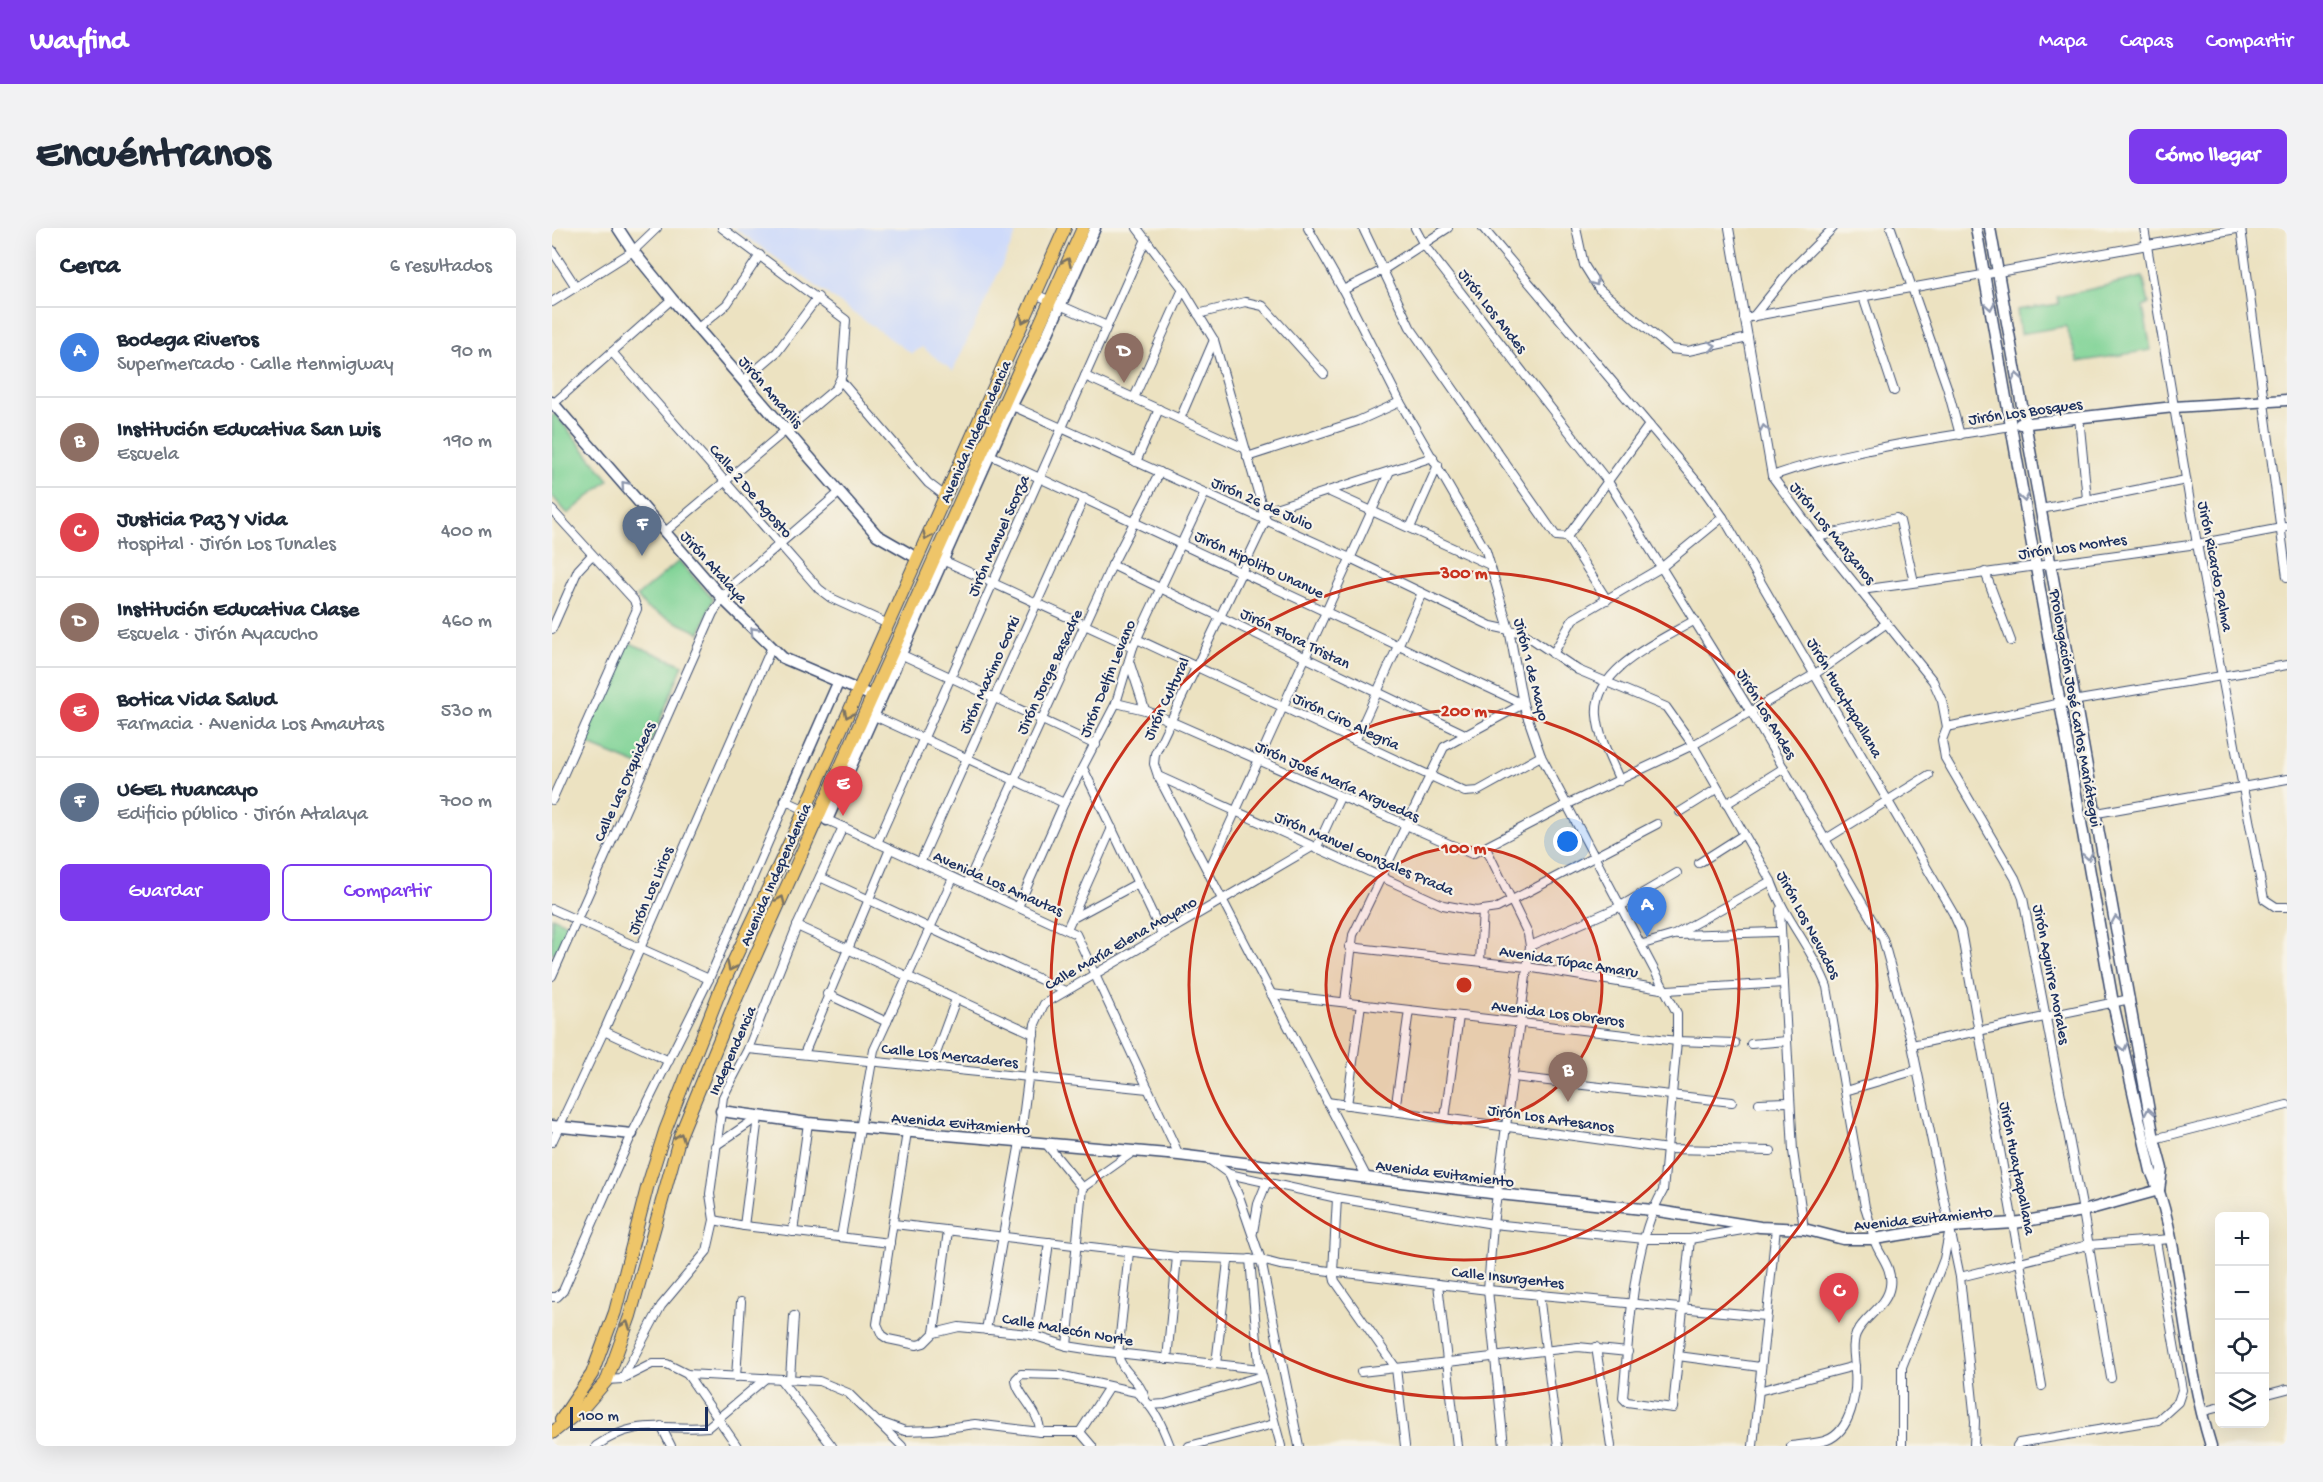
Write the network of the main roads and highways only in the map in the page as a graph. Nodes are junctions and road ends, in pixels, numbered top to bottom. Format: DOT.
graph roads {
  1 [pos="1065,228"];
  2 [pos="1083,228"];
  3 [pos="552,1432"];
  1 -- 3 [label="main road, Avenida Independencia, one-way"];
  3 -- 2 [label="main road, Avenida Independencia, one-way"];
}
